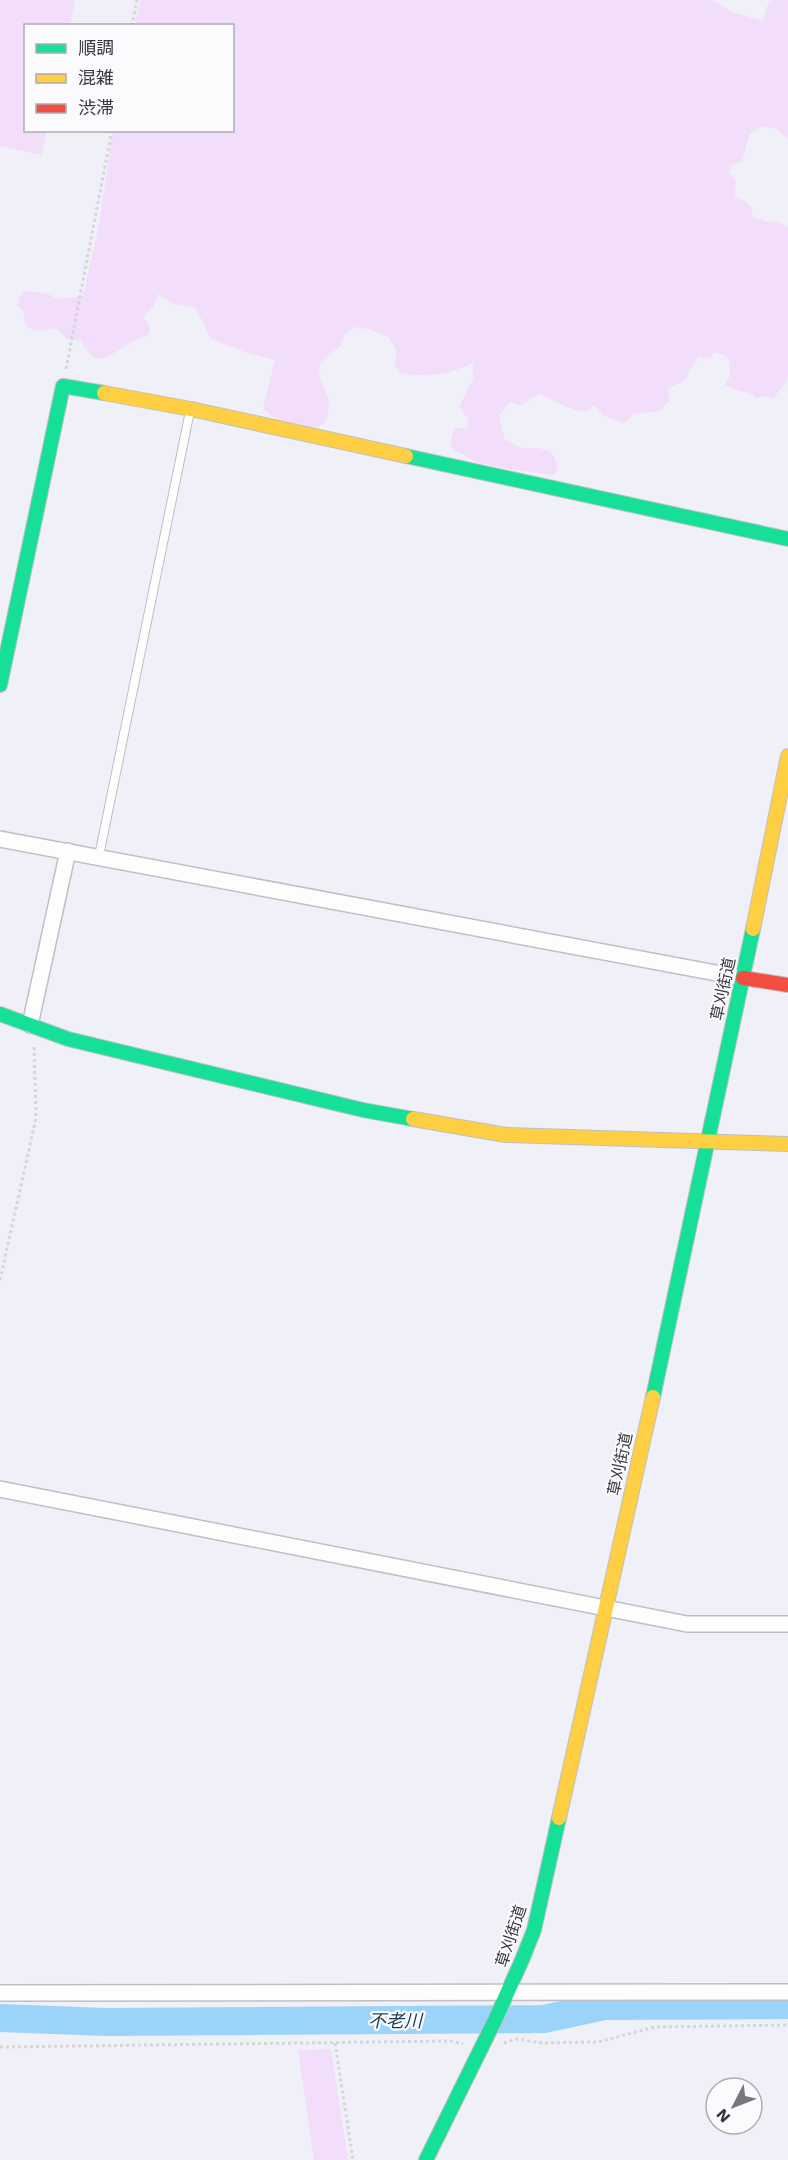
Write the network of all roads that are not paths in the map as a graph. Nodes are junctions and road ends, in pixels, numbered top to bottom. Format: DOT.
graph roads {
  1 [pos="191,409"];
  2 [pos="788,539"];
  3 [pos="0,685"];
  4 [pos="788,756"];
  5 [pos="0,838"];
  6 [pos="68,851"];
  7 [pos="99,856"];
  8 [pos="743,978"];
  9 [pos="788,985"];
  10 [pos="0,1014"];
  11 [pos="32,1026"];
  12 [pos="708,1140"];
  13 [pos="788,1144"];
  14 [pos="0,1489"];
  15 [pos="606,1609"];
  16 [pos="788,1624"];
  17 [pos="788,1992"];
  18 [pos="0,1993"];
  19 [pos="506,1997"];
  20 [pos="426,2160"];
  1 -- 2 [label="street"];
  1 -- 3 [label="street"];
  1 -- 7 [label="lane"];
  4 -- 8 [label="street, 草刈街道"];
  5 -- 6 [label="street"];
  6 -- 7 [label="street"];
  6 -- 11 [label="street"];
  7 -- 8 [label="street"];
  8 -- 9 [label="street"];
  8 -- 12 [label="street, 草刈街道"];
  10 -- 11 [label="street"];
  11 -- 12 [label="street"];
  12 -- 13 [label="street"];
  12 -- 15 [label="street, 草刈街道"];
  14 -- 15 [label="street"];
  15 -- 16 [label="street"];
  15 -- 19 [label="street, 草刈街道"];
  17 -- 19 [label="street"];
  18 -- 19 [label="street"];
  19 -- 20 [label="street, 草刈街道"];
}
